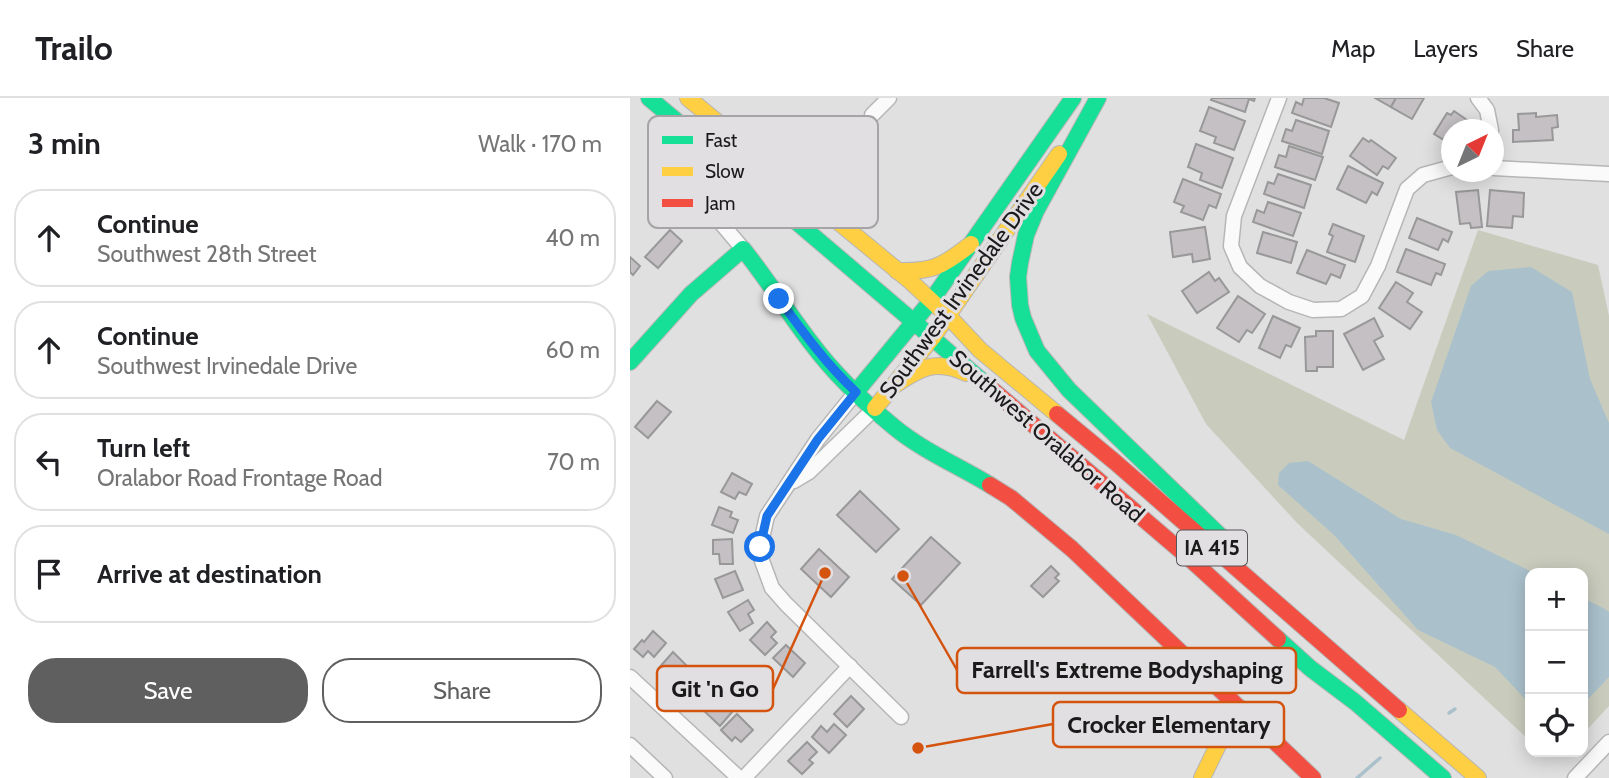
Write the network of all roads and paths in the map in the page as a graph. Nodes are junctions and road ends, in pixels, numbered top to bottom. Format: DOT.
graph roads {
  1 [pos="649,98"];
  2 [pos="688,98"];
  3 [pos="890,98"];
  4 [pos="1073,98"];
  5 [pos="1098,98"];
  6 [pos="1279,98"];
  7 [pos="1478,98"];
  8 [pos="671,116"];
  9 [pos="710,116"];
  10 [pos="872,116"];
  11 [pos="1489,119"];
  12 [pos="1504,169"];
  13 [pos="1441,170"];
  14 [pos="1609,174"];
  15 [pos="725,228"];
  16 [pos="805,228"];
  17 [pos="845,228"];
  18 [pos="971,244"];
  19 [pos="743,249"];
  20 [pos="897,271"];
  21 [pos="931,301"];
  22 [pos="947,316"];
  23 [pos="915,322"];
  24 [pos="933,337"];
  25 [pos="630,362"];
  26 [pos="987,386"];
  27 [pos="892,387"];
  28 [pos="856,392"];
  29 [pos="875,408"];
  30 [pos="790,484"];
  31 [pos="1328,647"];
  32 [pos="850,666"];
  33 [pos="630,677"];
  34 [pos="1240,708"];
  35 [pos="901,717"];
  36 [pos="1609,742"];
  37 [pos="630,746"];
  38 [pos="664,778"];
  39 [pos="738,778"];
  40 [pos="744,778"];
  41 [pos="1202,778"];
  42 [pos="1313,778"];
  43 [pos="1443,778"];
  44 [pos="1478,778"];
  45 [pos="1575,778"];
  1 -- 8 [label="main road, Southwest Oralabor Road / IA 415"];
  2 -- 9 [label="main road, Southwest Oralabor Road / IA 415"];
  3 -- 10 [label="street"];
  4 -- 18 [label="main road, Southwest Irvinedale Drive"];
  5 -- 22 [label="main road, Southwest Irvinedale Drive"];
  5 -- 31 [label="main road"];
  6 -- 13 [label="street"];
  7 -- 11 [label="street"];
  12 -- 14 [label="street"];
  15 -- 19 [label="street"];
  16 -- 23 [label="main road, Southwest Oralabor Road / IA 415"];
  17 -- 20 [label="main road, Southwest Oralabor Road / IA 415"];
  18 -- 20 [label="main road"];
  18 -- 21 [label="main road, Southwest Irvinedale Drive"];
  19 -- 25 [label="main road"];
  19 -- 28 [label="main road"];
  20 -- 21 [label="main road, Southwest Oralabor Road / IA 415"];
  21 -- 22 [label="main road, Southwest Oralabor Road / IA 415"];
  21 -- 23 [label="main road, Southwest Irvinedale Drive"];
  22 -- 24 [label="main road, Southwest Irvinedale Drive"];
  22 -- 31 [label="main road, Southwest Oralabor Road / IA 415"];
  23 -- 24 [label="main road, Southwest Oralabor Road / IA 415"];
  23 -- 28 [label="main road, Southwest Irvinedale Drive"];
  24 -- 26 [label="main road, Southwest Oralabor Road / IA 415"];
  24 -- 27 [label="main road, Southwest Irvinedale Drive"];
  26 -- 27 [label="main road"];
  26 -- 43 [label="main road, Southwest Oralabor Road / IA 415"];
  27 -- 29 [label="main road, Southwest Irvinedale Drive"];
  28 -- 29 [label="main road"];
  28 -- 30 [label="street, Southwest Irvinedale Drive"];
  29 -- 30 [label="street, Southwest Irvinedale Drive"];
  29 -- 34 [label="main road"];
  30 -- 32 [label="street"];
  31 -- 44 [label="main road, Southwest Oralabor Road / IA 415"];
  32 -- 35 [label="street"];
  32 -- 40 [label="street"];
  33 -- 39 [label="street"];
  34 -- 41 [label="main road"];
  34 -- 42 [label="main road"];
  36 -- 45 [label="street"];
  37 -- 38 [label="street"];
}
